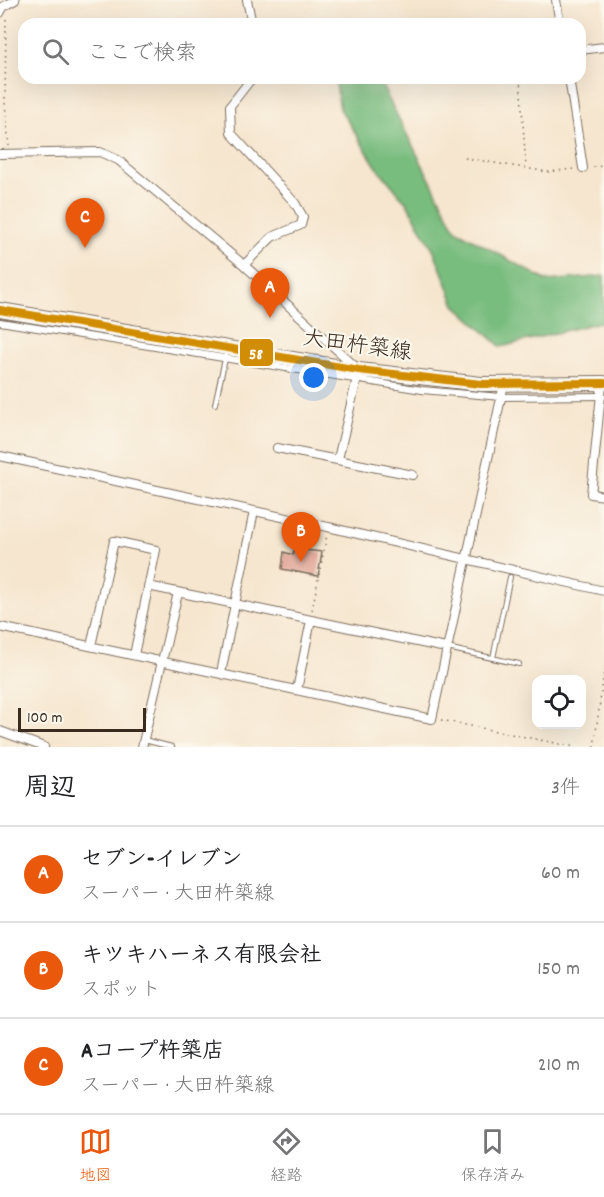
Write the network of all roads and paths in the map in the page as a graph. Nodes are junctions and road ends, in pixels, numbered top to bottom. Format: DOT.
graph roads {
  1 [pos="15,0"];
  2 [pos="247,0"];
  3 [pos="556,0"];
  4 [pos="1,7"];
  5 [pos="251,18"];
  6 [pos="559,18"];
  7 [pos="604,47"];
  8 [pos="586,49"];
  9 [pos="247,84"];
  10 [pos="520,84"];
  11 [pos="570,84"];
  12 [pos="5,153"];
  13 [pos="465,158"];
  14 [pos="604,166"];
  15 [pos="583,168"];
  16 [pos="526,169"];
  17 [pos="243,265"];
  18 [pos="0,310"];
  19 [pos="0,322"];
  20 [pos="226,353"];
  21 [pos="357,375"];
  22 [pos="503,390"];
  23 [pos="603,390"];
  24 [pos="215,404"];
  25 [pos="277,448"];
  26 [pos="0,456"];
  27 [pos="338,459"];
  28 [pos="413,475"];
  29 [pos="604,496"];
  30 [pos="254,511"];
  31 [pos="328,527"];
  32 [pos="466,558"];
  33 [pos="510,577"];
  34 [pos="148,586"];
  35 [pos="604,591"];
  36 [pos="178,592"];
  37 [pos="235,604"];
  38 [pos="311,620"];
  39 [pos="0,627"];
  40 [pos="91,645"];
  41 [pos="446,648"];
  42 [pos="134,655"];
  43 [pos="493,658"];
  44 [pos="160,660"];
  45 [pos="519,664"];
  46 [pos="604,671"];
  47 [pos="221,673"];
  48 [pos="297,690"];
  49 [pos="432,719"];
  50 [pos="0,731"];
  51 [pos="143,743"];
  52 [pos="44,747"];
  53 [pos="172,747"];
  54 [pos="575,747"];
  55 [pos="594,747"];
  1 -- 4 [label="street"];
  2 -- 5 [label="street"];
  3 -- 6 [label="street"];
  4 -- 12 [label="path"];
  7 -- 8 [label="street"];
  9 -- 17 [label="street"];
  10 -- 16 [label="path"];
  11 -- 15 [label="street"];
  12 -- 17 [label="street"];
  13 -- 16 [label="path"];
  14 -- 15 [label="path"];
  15 -- 16 [label="path"];
  17 -- 21 [label="street"];
  18 -- 20 [label="main road, 大田杵築線"];
  19 -- 20 [label="street"];
  20 -- 21 [label="main road, 大田杵築線"];
  20 -- 24 [label="lane"];
  21 -- 22 [label="main road, 大田杵築線"];
  21 -- 27 [label="street"];
  22 -- 23 [label="main road, 大田杵築線"];
  22 -- 32 [label="street"];
  23 -- 29 [label="street"];
  25 -- 27 [label="street"];
  26 -- 30 [label="street"];
  27 -- 28 [label="street"];
  30 -- 31 [label="street"];
  30 -- 37 [label="street"];
  31 -- 32 [label="street"];
  31 -- 38 [label="path"];
  32 -- 35 [label="street"];
  32 -- 41 [label="street"];
  33 -- 43 [label="lane"];
  34 -- 36 [label="street"];
  34 -- 40 [label="street"];
  34 -- 42 [label="street"];
  36 -- 37 [label="street"];
  36 -- 44 [label="street"];
  37 -- 38 [label="street"];
  37 -- 47 [label="street"];
  38 -- 41 [label="street"];
  38 -- 48 [label="street"];
  39 -- 40 [label="street"];
  40 -- 42 [label="street"];
  41 -- 43 [label="lane"];
  41 -- 49 [label="street"];
  42 -- 44 [label="street"];
  43 -- 45 [label="lane"];
  44 -- 47 [label="street"];
  44 -- 51 [label="street"];
  46 -- 55 [label="path"];
  47 -- 48 [label="street"];
  48 -- 49 [label="street"];
  49 -- 54 [label="path"];
  50 -- 52 [label="street"];
  51 -- 53 [label="lane"];
}
